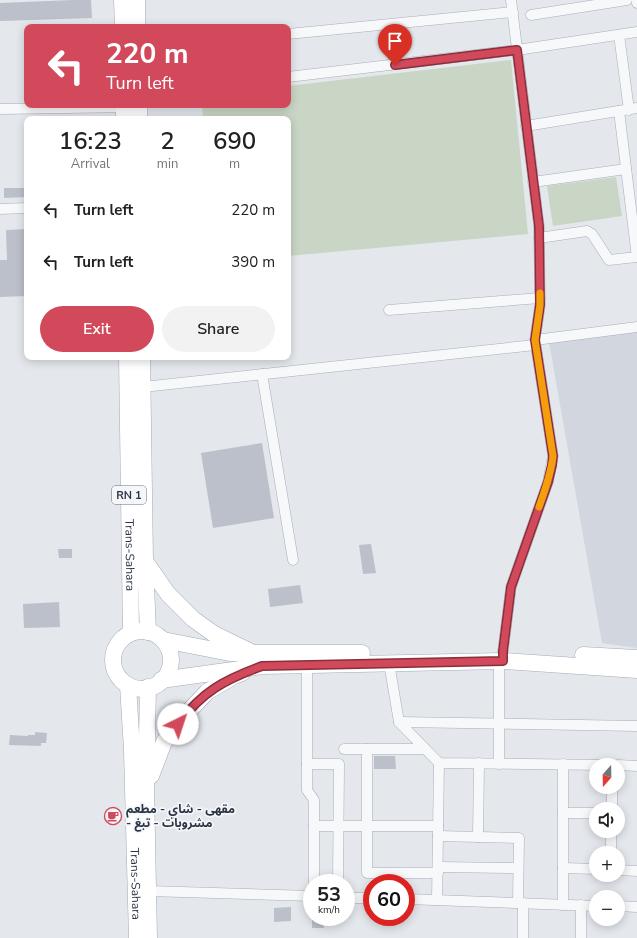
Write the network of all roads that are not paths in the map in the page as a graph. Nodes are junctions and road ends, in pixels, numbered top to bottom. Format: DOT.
graph roads {
  1 [pos="122,0"];
  2 [pos="137,0"];
  3 [pos="511,0"];
  4 [pos="627,0"];
  5 [pos="513,12"];
  6 [pos="531,15"];
  7 [pos="123,24"];
  8 [pos="137,24"];
  9 [pos="637,32"];
  10 [pos="291,34"];
  11 [pos="619,35"];
  12 [pos="517,50"];
  13 [pos="291,77"];
  14 [pos="0,109"];
  15 [pos="131,110"];
  16 [pos="629,110"];
  17 [pos="526,126"];
  18 [pos="626,169"];
  19 [pos="533,182"];
  20 [pos="24,208"];
  21 [pos="0,209"];
  22 [pos="539,238"];
  23 [pos="637,257"];
  24 [pos="540,298"];
  25 [pos="389,310"];
  26 [pos="637,327"];
  27 [pos="535,343"];
  28 [pos="127,360"];
  29 [pos="142,360"];
  30 [pos="262,374"];
  31 [pos="143,387"];
  32 [pos="293,560"];
  33 [pos="145,561"];
  34 [pos="148,632"];
  35 [pos="131,633"];
  36 [pos="163,640"];
  37 [pos="502,658"];
  38 [pos="637,658"];
  39 [pos="259,660"];
  40 [pos="389,663"];
  41 [pos="307,665"];
  42 [pos="637,670"];
  43 [pos="155,684"];
  44 [pos="128,685"];
  45 [pos="399,722"];
  46 [pos="499,724"];
  47 [pos="637,726"];
  48 [pos="344,749"];
  49 [pos="367,749"];
  50 [pos="425,749"];
  51 [pos="439,763"];
  52 [pos="479,763"];
  53 [pos="307,764"];
  54 [pos="499,764"];
  55 [pos="563,764"];
  56 [pos="589,765"];
  57 [pos="625,765"];
  58 [pos="637,766"];
  59 [pos="146,789"];
  60 [pos="563,812"];
  61 [pos="589,813"];
  62 [pos="314,826"];
  63 [pos="338,826"];
  64 [pos="367,826"];
  65 [pos="438,826"];
  66 [pos="438,836"];
  67 [pos="478,837"];
  68 [pos="518,868"];
  69 [pos="563,868"];
  70 [pos="589,869"];
  71 [pos="438,870"];
  72 [pos="625,870"];
  73 [pos="637,870"];
  74 [pos="314,874"];
  75 [pos="338,874"];
  76 [pos="148,891"];
  77 [pos="303,896"];
  78 [pos="415,900"];
  79 [pos="437,900"];
  80 [pos="520,903"];
  81 [pos="563,905"];
  82 [pos="581,905"];
  83 [pos="589,906"];
  84 [pos="625,906"];
  85 [pos="637,907"];
  86 [pos="137,938"];
  87 [pos="149,938"];
  88 [pos="523,938"];
  89 [pos="581,938"];
  1 -- 7 [label="main road"];
  2 -- 8 [label="main road"];
  3 -- 5 [label="street"];
  4 -- 6 [label="street"];
  5 -- 10 [label="street"];
  5 -- 12 [label="street"];
  9 -- 11 [label="street"];
  11 -- 12 [label="street"];
  11 -- 16 [label="street"];
  12 -- 13 [label="street"];
  12 -- 17 [label="street"];
  14 -- 15 [label="street"];
  16 -- 17 [label="street"];
  16 -- 18 [label="street"];
  17 -- 19 [label="street"];
  18 -- 19 [label="street"];
  18 -- 23 [label="street"];
  19 -- 22 [label="street"];
  20 -- 21 [label="street"];
  22 -- 23 [label="street"];
  22 -- 24 [label="street"];
  24 -- 25 [label="street"];
  24 -- 27 [label="street"];
  26 -- 27 [label="street"];
  27 -- 30 [label="street"];
  27 -- 37 [label="street"];
  28 -- 35 [label="main road, Trans-Sahara / RN 1"];
  29 -- 31 [label="main road, Trans-Sahara / RN 1"];
  30 -- 31 [label="street"];
  30 -- 32 [label="street"];
  31 -- 33 [label="main road, Trans-Sahara / RN 1"];
  33 -- 34 [label="main road, Trans-Sahara / RN 1"];
  33 -- 39 [label="main road"];
  34 -- 35 [label="main road"];
  34 -- 36 [label="main road"];
  35 -- 44 [label="main road"];
  36 -- 39 [label="main road"];
  36 -- 43 [label="main road"];
  37 -- 38 [label="main road"];
  37 -- 39 [label="main road"];
  37 -- 40 [label="main road"];
  37 -- 42 [label="main road"];
  37 -- 46 [label="street"];
  39 -- 41 [label="main road"];
  39 -- 43 [label="main road"];
  39 -- 59 [label="main road"];
  40 -- 41 [label="main road"];
  40 -- 45 [label="street"];
  41 -- 53 [label="street"];
  43 -- 44 [label="main road"];
  43 -- 59 [label="main road, Trans-Sahara"];
  44 -- 86 [label="main road, Trans-Sahara"];
  45 -- 46 [label="street"];
  45 -- 50 [label="street"];
  46 -- 47 [label="street"];
  46 -- 54 [label="street"];
  48 -- 49 [label="street"];
  49 -- 50 [label="street"];
  49 -- 64 [label="street"];
  50 -- 51 [label="street"];
  51 -- 52 [label="street"];
  51 -- 65 [label="street"];
  52 -- 54 [label="street"];
  52 -- 67 [label="street"];
  53 -- 62 [label="street"];
  53 -- 63 [label="street"];
  54 -- 55 [label="street"];
  55 -- 56 [label="street"];
  55 -- 60 [label="street"];
  57 -- 58 [label="street"];
  59 -- 76 [label="main road, Trans-Sahara"];
  60 -- 61 [label="street"];
  60 -- 69 [label="street"];
  62 -- 63 [label="street"];
  62 -- 74 [label="street"];
  63 -- 64 [label="street"];
  63 -- 75 [label="street"];
  64 -- 65 [label="street"];
  64 -- 71 [label="street"];
  65 -- 66 [label="street"];
  66 -- 67 [label="street"];
  66 -- 71 [label="street"];
  67 -- 68 [label="street"];
  68 -- 71 [label="street"];
  68 -- 80 [label="street"];
  69 -- 70 [label="street"];
  69 -- 81 [label="street"];
  71 -- 79 [label="street"];
  72 -- 73 [label="street"];
  76 -- 77 [label="street"];
  76 -- 87 [label="main road, Trans-Sahara"];
  78 -- 79 [label="street"];
  79 -- 80 [label="street"];
  80 -- 81 [label="street"];
  80 -- 88 [label="street"];
  81 -- 82 [label="street"];
  82 -- 83 [label="street"];
  82 -- 89 [label="street"];
  84 -- 85 [label="street"];
}
